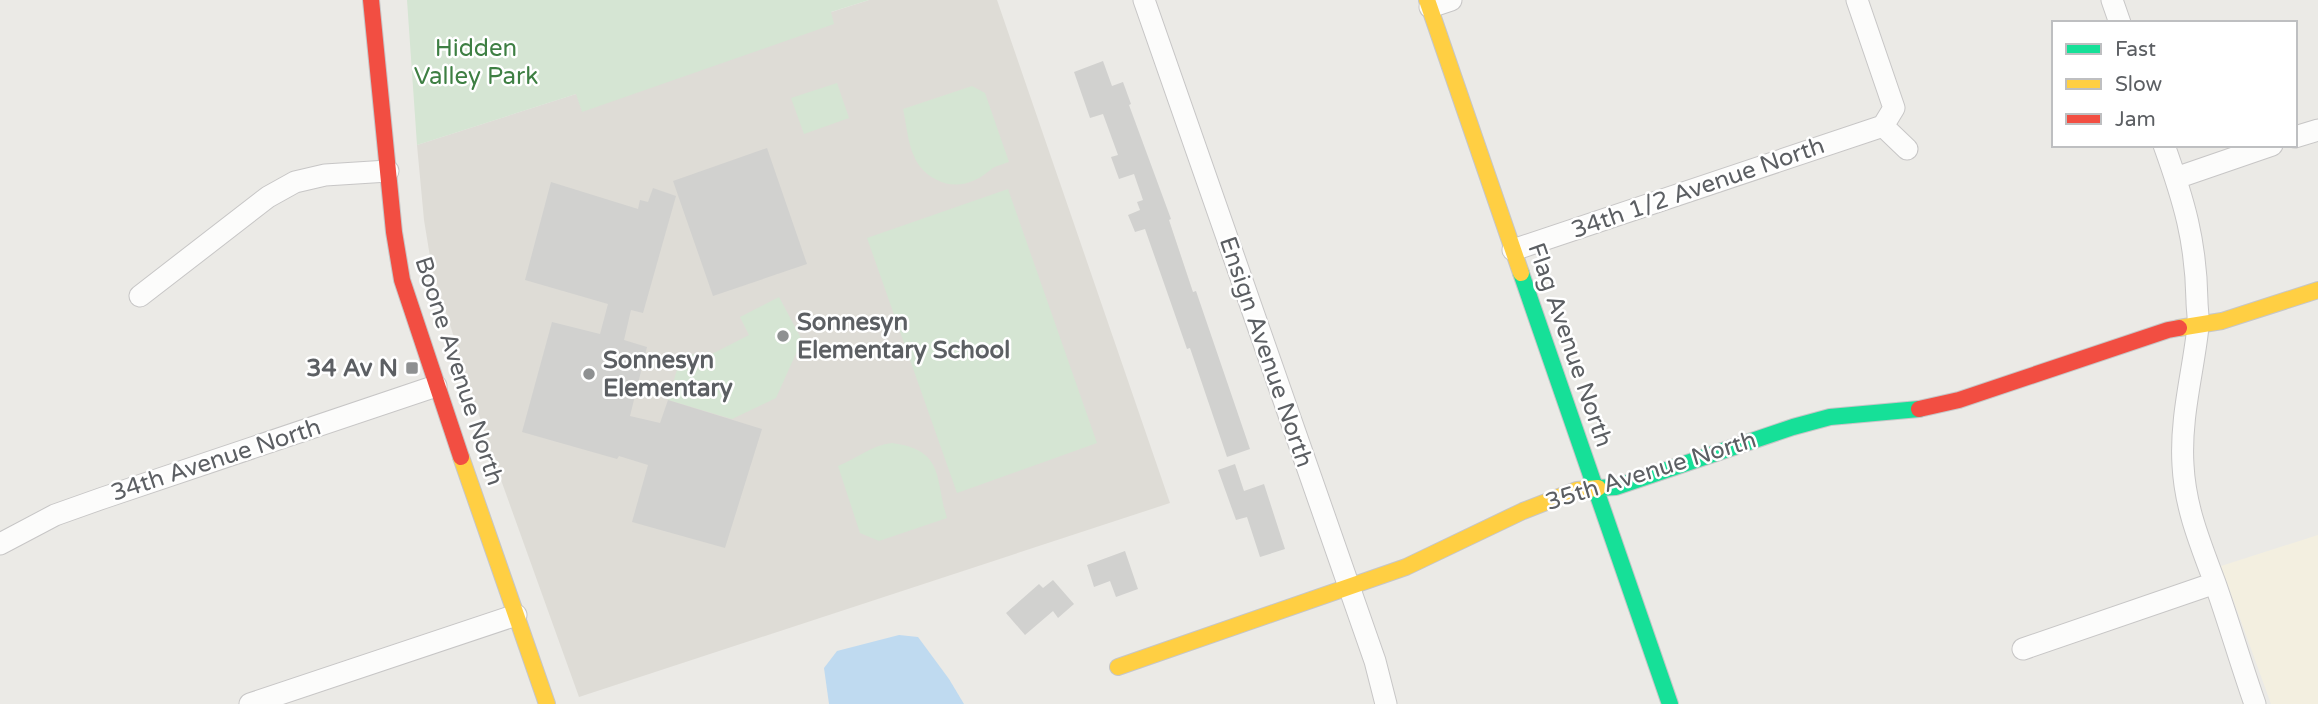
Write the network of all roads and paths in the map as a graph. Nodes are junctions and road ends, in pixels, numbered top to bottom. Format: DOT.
graph roads {
  1 [pos="371,0"];
  2 [pos="1144,0"];
  3 [pos="1451,0"];
  4 [pos="1857,0"];
  5 [pos="2112,0"];
  6 [pos="1428,4"];
  7 [pos="2119,21"];
  8 [pos="1883,126"];
  9 [pos="2318,130"];
  10 [pos="2297,136"];
  11 [pos="2165,147"];
  12 [pos="2266,147"];
  13 [pos="1907,149"];
  14 [pos="388,171"];
  15 [pos="2176,177"];
  16 [pos="1513,250"];
  17 [pos="2318,290"];
  18 [pos="140,296"];
  19 [pos="2199,325"];
  20 [pos="436,387"];
  21 [pos="1595,490"];
  22 [pos="0,544"];
  23 [pos="2215,583"];
  24 [pos="1347,586"];
  25 [pos="516,615"];
  26 [pos="2023,649"];
  27 [pos="1118,667"];
  28 [pos="262,702"];
  29 [pos="547,704"];
  30 [pos="1386,704"];
  31 [pos="1670,704"];
  32 [pos="2255,704"];
  1 -- 14 [label="street, Boone Avenue North"];
  2 -- 24 [label="street, Ensign Avenue North"];
  3 -- 6 [label="street"];
  4 -- 8 [label="street"];
  5 -- 7 [label="street"];
  6 -- 16 [label="street, Flag Avenue North"];
  8 -- 13 [label="street"];
  8 -- 16 [label="street, 34th 1/2 Avenue North"];
  9 -- 10 [label="street"];
  11 -- 15 [label="street"];
  12 -- 15 [label="street"];
  14 -- 18 [label="street"];
  14 -- 20 [label="street, Boone Avenue North"];
  15 -- 19 [label="street"];
  16 -- 21 [label="street, Flag Avenue North"];
  17 -- 19 [label="street, 35th Avenue North"];
  19 -- 21 [label="street, 35th Avenue North"];
  19 -- 23 [label="street"];
  20 -- 22 [label="street, 34th Avenue North"];
  20 -- 25 [label="street, Boone Avenue North"];
  21 -- 24 [label="street, 35th Avenue North"];
  21 -- 31 [label="street, Flag Avenue North"];
  23 -- 26 [label="street"];
  23 -- 32 [label="street"];
  24 -- 27 [label="street, 35th Avenue North"];
  24 -- 30 [label="street, Ensign Avenue North"];
  25 -- 28 [label="street"];
  25 -- 29 [label="street, Boone Avenue North"];
}
